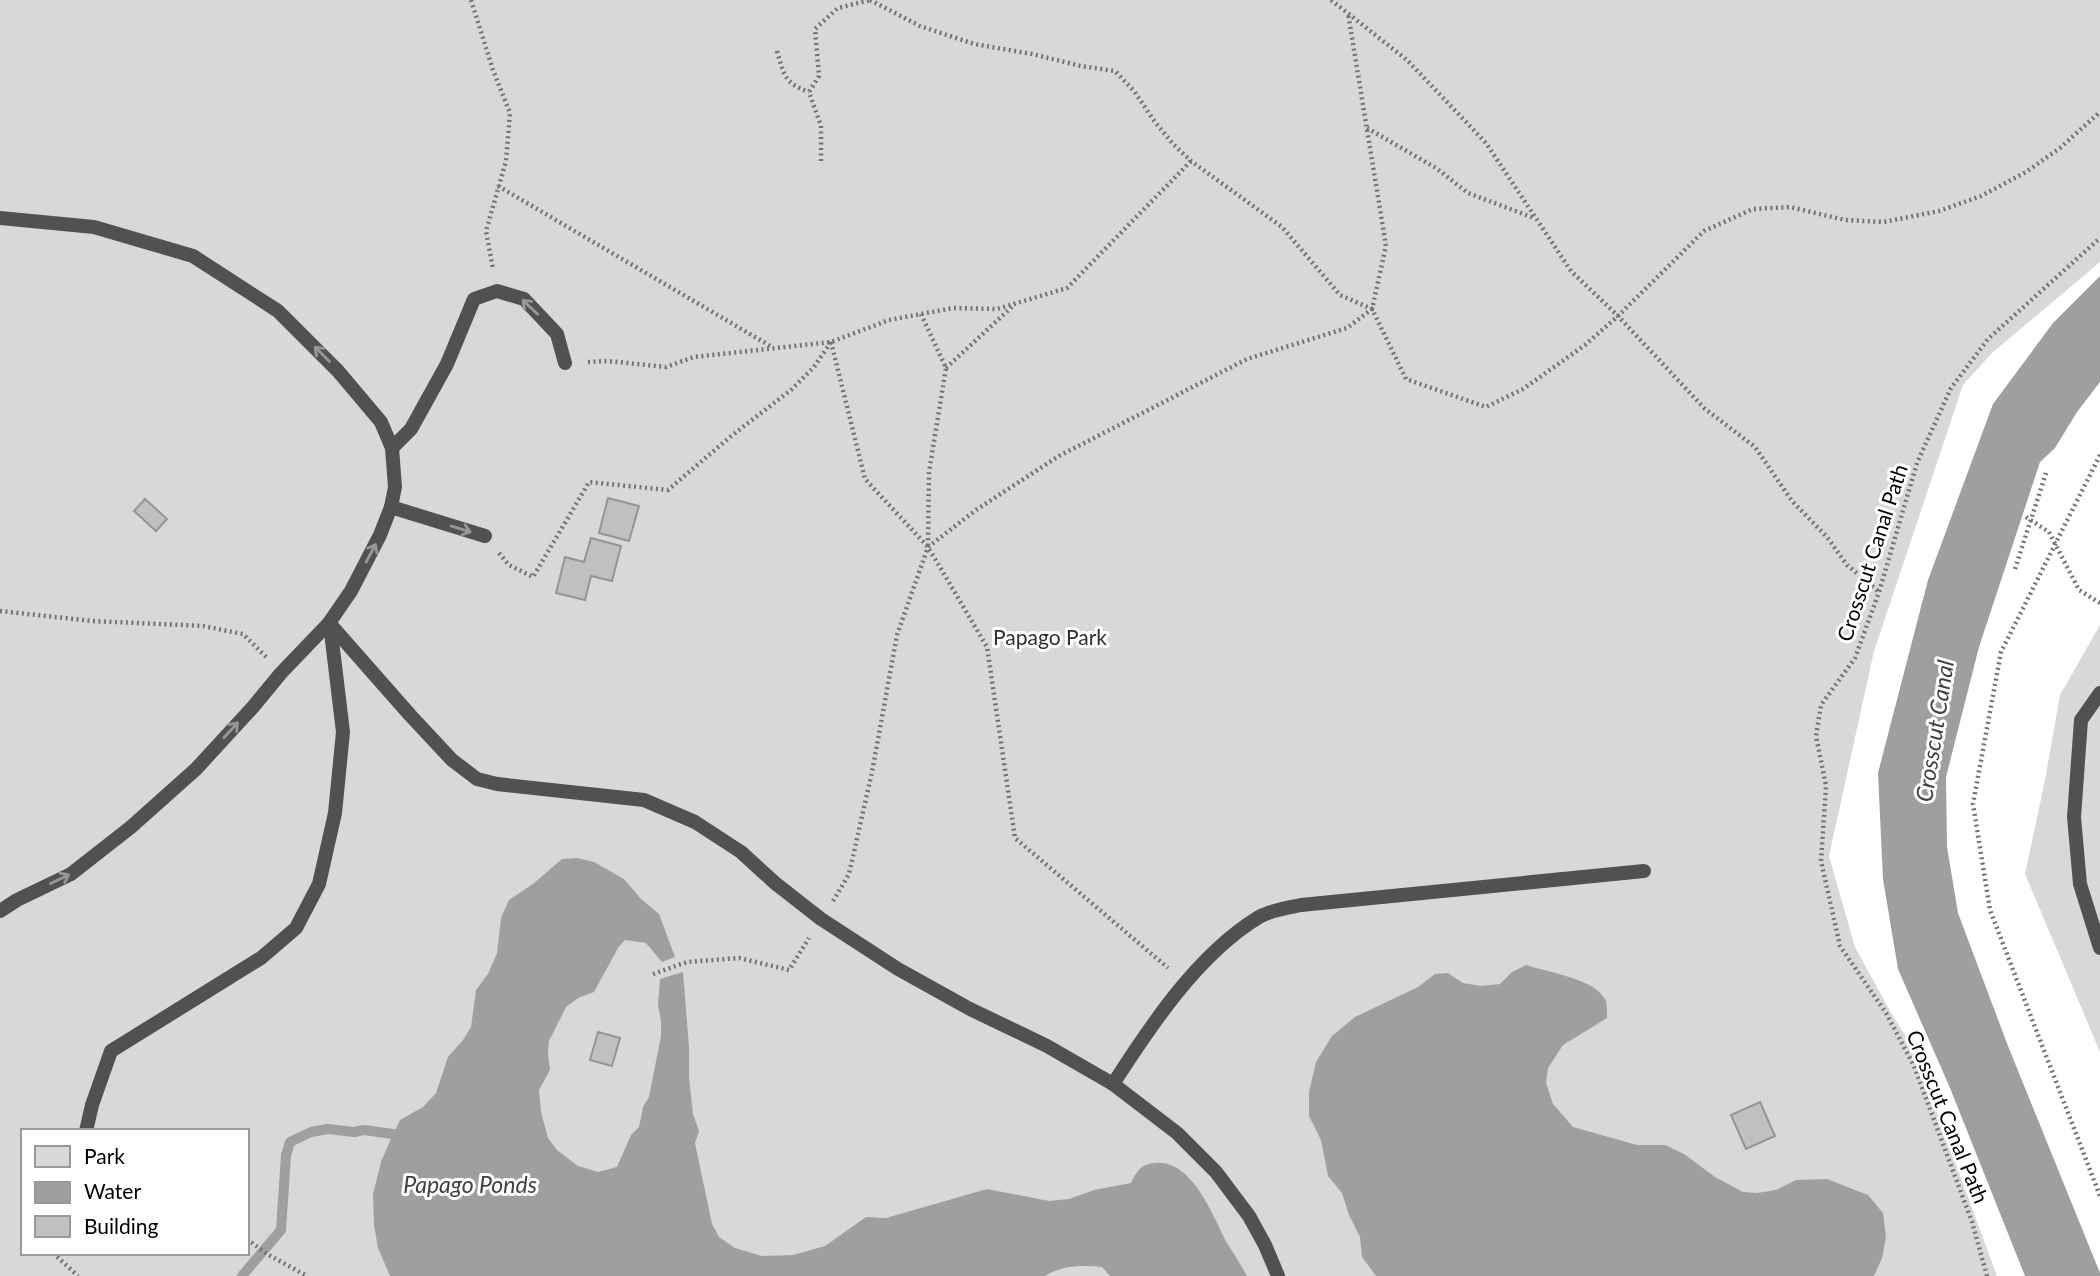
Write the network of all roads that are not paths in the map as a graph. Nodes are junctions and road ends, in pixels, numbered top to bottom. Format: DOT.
graph roads {
  1 [pos="0,218"];
  2 [pos="565,363"];
  3 [pos="392,448"];
  4 [pos="391,507"];
  5 [pos="485,536"];
  6 [pos="330,623"];
  7 [pos="2100,693"];
  8 [pos="1644,871"];
  9 [pos="0,911"];
  10 [pos="2100,948"];
  11 [pos="1113,1084"];
  12 [pos="86,1129"];
  13 [pos="1278,1276"];
  3 -- 1 [label="lane, one-way"];
  2 -- 3 [label="lane, one-way"];
  3 -- 4 [label="lane"];
  4 -- 5 [label="lane, one-way"];
  6 -- 4 [label="lane, one-way"];
  9 -- 6 [label="lane, one-way"];
  6 -- 11 [label="lane"];
  6 -- 12 [label="lane"];
  7 -- 10 [label="lane"];
  8 -- 11 [label="lane"];
  11 -- 13 [label="lane"];
}
